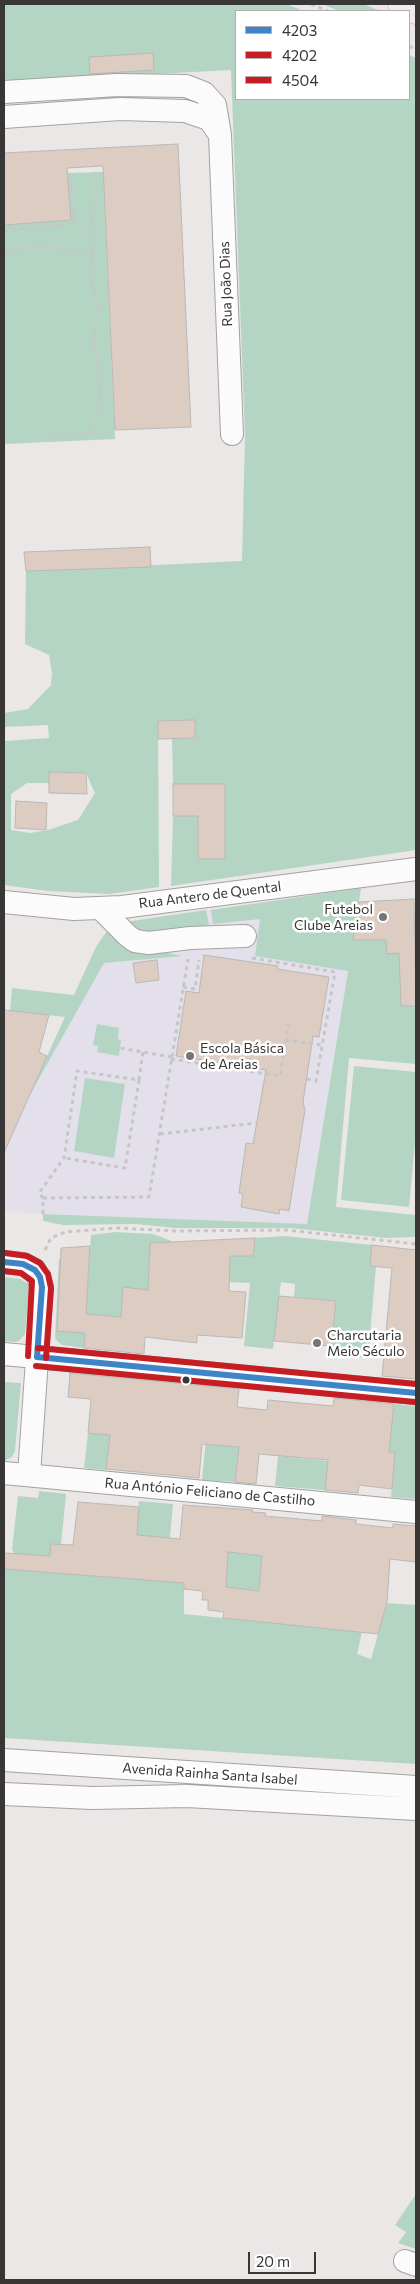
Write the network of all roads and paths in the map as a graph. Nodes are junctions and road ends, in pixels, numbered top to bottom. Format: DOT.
graph roads {
  1 [pos="311,4"];
  2 [pos="402,4"];
  3 [pos="326,10"];
  4 [pos="416,10"];
  5 [pos="4,92"];
  6 [pos="4,117"];
  7 [pos="220,135"];
  8 [pos="95,172"];
  9 [pos="70,173"];
  10 [pos="4,230"];
  11 [pos="4,255"];
  12 [pos="92,256"];
  13 [pos="232,434"];
  14 [pos="45,436"];
  15 [pos="416,868"];
  16 [pos="4,902"];
  17 [pos="100,908"];
  18 [pos="246,936"];
  19 [pos="250,958"];
  20 [pos="183,987"];
  21 [pos="288,1020"];
  22 [pos="285,1040"];
  23 [pos="322,1045"];
  24 [pos="120,1048"];
  25 [pos="143,1052"];
  26 [pos="172,1058"];
  27 [pos="306,1079"];
  28 [pos="139,1080"];
  29 [pos="256,1123"];
  30 [pos="160,1134"];
  31 [pos="64,1158"];
  32 [pos="43,1198"];
  33 [pos="43,1214"];
  34 [pos="416,1244"];
  35 [pos="4,1262"];
  36 [pos="36,1270"];
  37 [pos="4,1354"];
  38 [pos="37,1357"];
  39 [pos="416,1393"];
  40 [pos="4,1473"];
  41 [pos="29,1475"];
  42 [pos="416,1512"];
  43 [pos="4,1760"];
  44 [pos="134,1769"];
  45 [pos="4,1776"];
  46 [pos="416,1787"];
  47 [pos="4,1794"];
  48 [pos="416,1809"];
  1 -- 3 [label="path"];
  2 -- 4 [label="main road"];
  5 -- 7 [label="street, Rua João Dias"];
  6 -- 7 [label="street"];
  7 -- 13 [label="street, Rua João Dias"];
  8 -- 12 [label="path"];
  9 -- 10 [label="path"];
  11 -- 12 [label="path"];
  12 -- 14 [label="path"];
  15 -- 17 [label="street, Rua Antero de Quental"];
  16 -- 17 [label="street, Rua Antero de Quental"];
  17 -- 18 [label="street"];
  19 -- 23 [label="path"];
  20 -- 20 [label="path"];
  20 -- 26 [label="path"];
  21 -- 22 [label="path"];
  22 -- 23 [label="path"];
  22 -- 26 [label="path"];
  23 -- 27 [label="path"];
  24 -- 25 [label="path"];
  25 -- 26 [label="path"];
  25 -- 28 [label="path"];
  26 -- 30 [label="path"];
  28 -- 31 [label="path"];
  28 -- 31 [label="path"];
  29 -- 30 [label="path"];
  30 -- 32 [label="path"];
  31 -- 32 [label="path"];
  32 -- 33 [label="path"];
  34 -- 36 [label="path"];
  35 -- 36 [label="street"];
  36 -- 38 [label="street"];
  37 -- 38 [label="street"];
  38 -- 39 [label="street"];
  38 -- 41 [label="street"];
  40 -- 41 [label="street, Rua António Feliciano de Castilho"];
  41 -- 42 [label="street, Rua António Feliciano de Castilho"];
  43 -- 44 [label="street, Avenida Rainha Santa Isabel"];
  44 -- 45 [label="street"];
  44 -- 46 [label="street, Avenida Rainha Santa Isabel"];
  47 -- 48 [label="street, Avenida Rainha Santa Isabel"];
}
